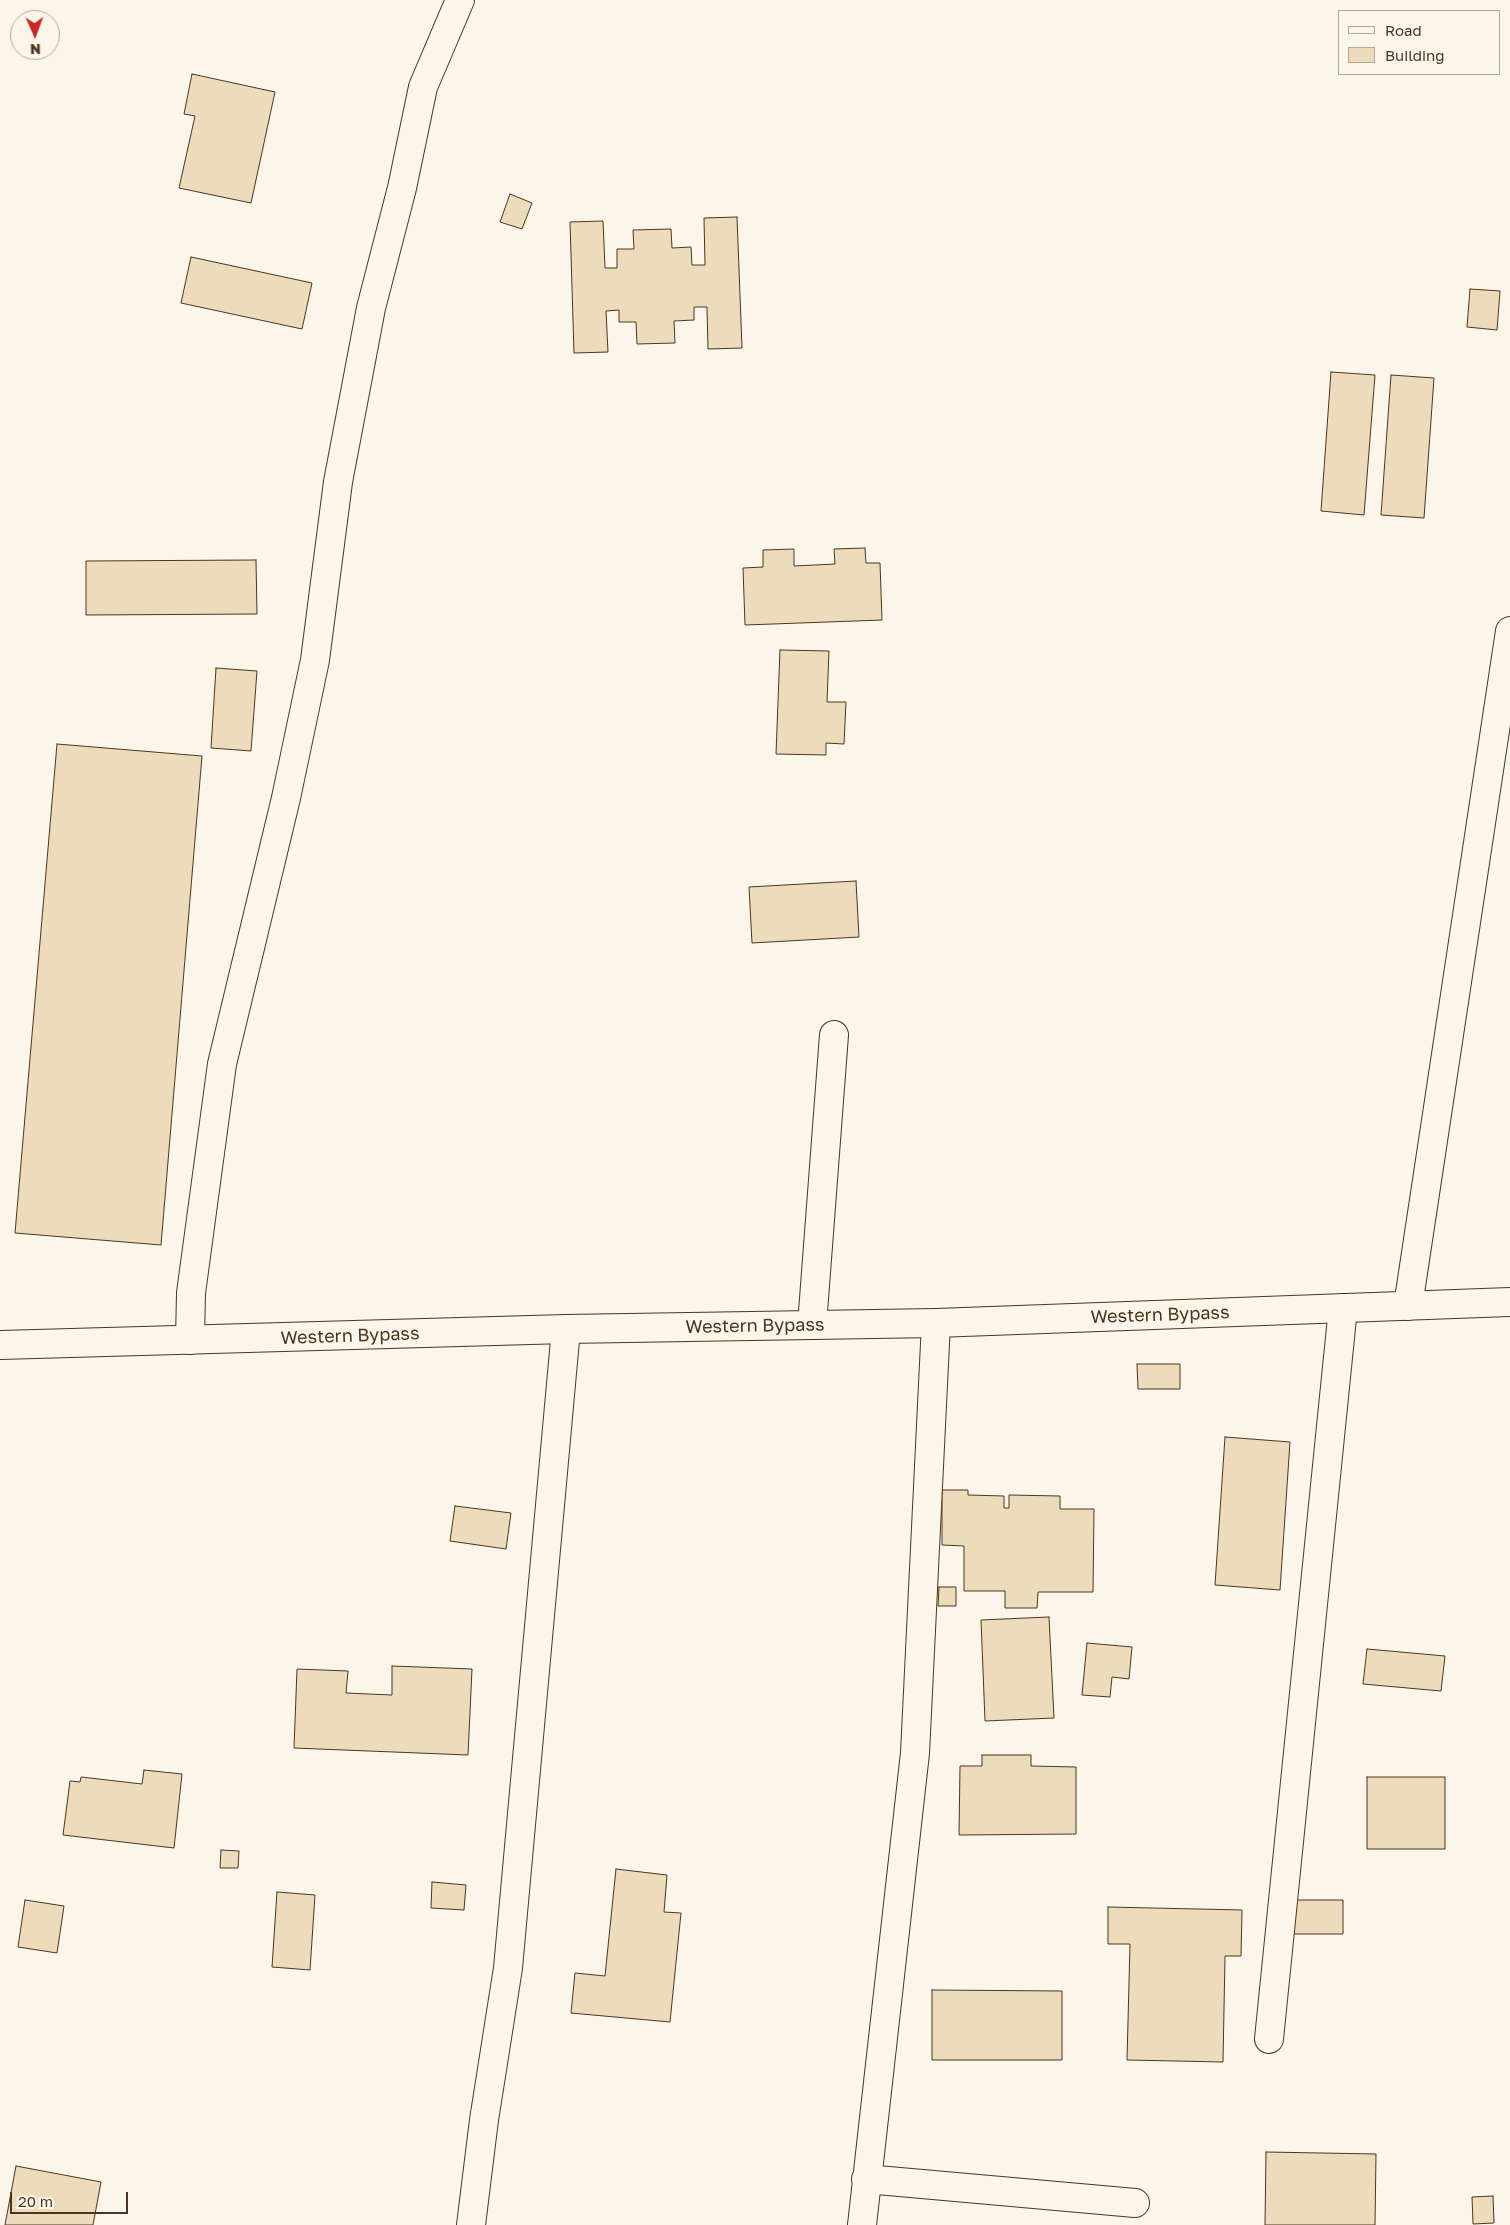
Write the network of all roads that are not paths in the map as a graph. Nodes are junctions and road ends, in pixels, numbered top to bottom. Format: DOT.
graph roads {
  1 [pos="460,0"];
  2 [pos="1510,630"];
  3 [pos="834,1035"];
  4 [pos="1510,1302"];
  5 [pos="1408,1306"];
  6 [pos="1343,1308"];
  7 [pos="936,1323"];
  8 [pos="812,1325"];
  9 [pos="566,1329"];
  10 [pos="190,1340"];
  11 [pos="0,1345"];
  12 [pos="1269,2039"];
  13 [pos="866,2179"];
  14 [pos="1135,2203"];
  15 [pos="471,2225"];
  16 [pos="862,2225"];
  1 -- 10 [label="street"];
  2 -- 5 [label="street"];
  3 -- 8 [label="street"];
  4 -- 5 [label="street, Western Bypass"];
  5 -- 6 [label="street, Western Bypass"];
  6 -- 7 [label="street, Western Bypass"];
  6 -- 12 [label="street"];
  7 -- 8 [label="street, Western Bypass"];
  7 -- 13 [label="street"];
  8 -- 9 [label="street, Western Bypass"];
  9 -- 10 [label="street, Western Bypass"];
  9 -- 15 [label="street"];
  10 -- 11 [label="street, Western Bypass"];
  13 -- 14 [label="street"];
  13 -- 16 [label="street"];
}
